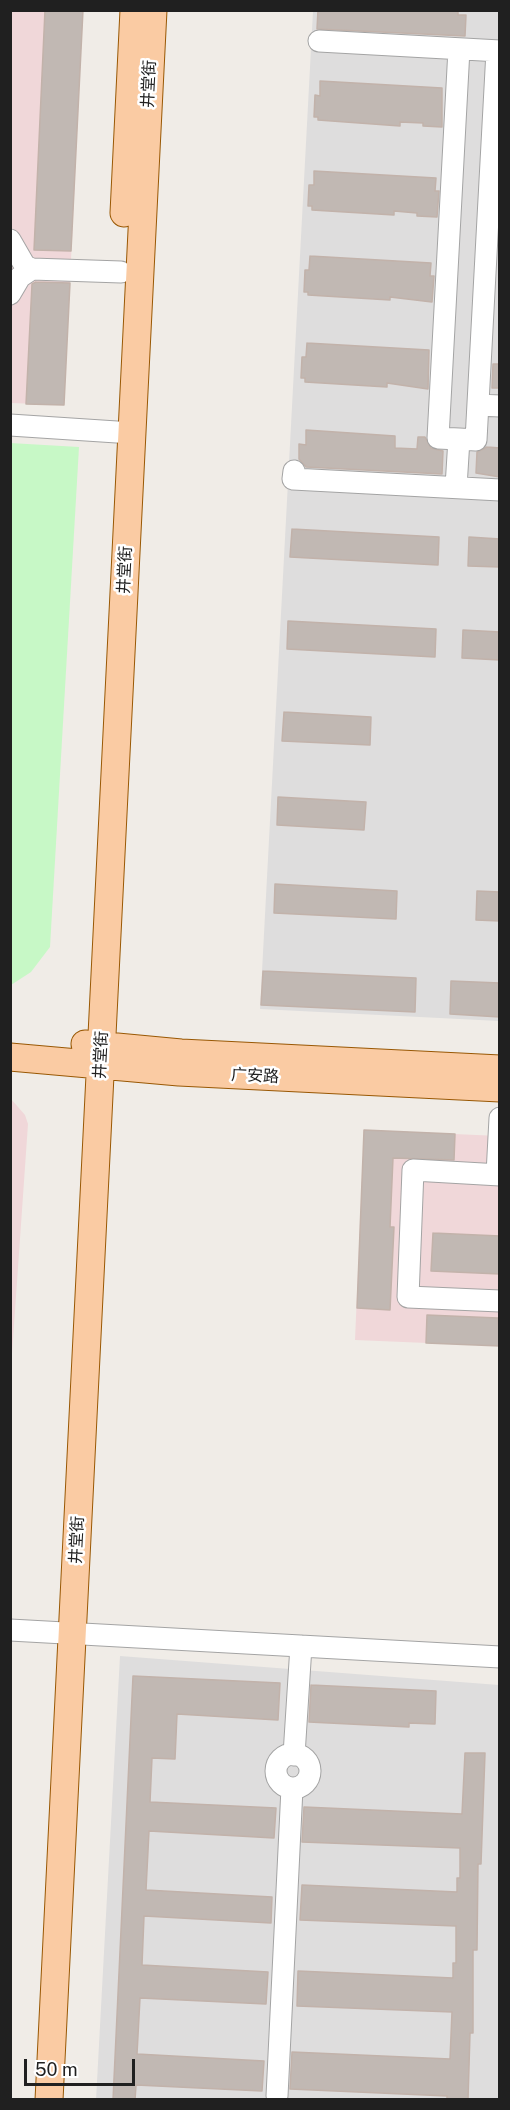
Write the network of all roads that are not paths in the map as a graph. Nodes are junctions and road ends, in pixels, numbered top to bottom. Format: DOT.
graph roads {
  1 [pos="134,10"];
  2 [pos="153,10"];
  3 [pos="319,41"];
  4 [pos="459,49"];
  5 [pos="498,51"];
  6 [pos="10,240"];
  7 [pos="32,269"];
  8 [pos="121,272"];
  9 [pos="10,294"];
  10 [pos="478,405"];
  11 [pos="500,406"];
  12 [pos="10,424"];
  13 [pos="122,432"];
  14 [pos="459,439"];
  15 [pos="294,471"];
  16 [pos="456,487"];
  17 [pos="500,490"];
  18 [pos="10,1038"];
  19 [pos="92,1054"];
  20 [pos="10,1057"];
  21 [pos="500,1069"];
  22 [pos="500,1088"];
  23 [pos="500,1118"];
  24 [pos="498,1174"];
  25 [pos="500,1301"];
  26 [pos="10,1630"];
  27 [pos="63,1633"];
  28 [pos="301,1646"];
  29 [pos="500,1657"];
  30 [pos="277,2096"];
  31 [pos="30,2100"];
  32 [pos="49,2100"];
  1 -- 8 [label="main road, 井堂街"];
  2 -- 13 [label="main road, 井堂街"];
  3 -- 4 [label="street"];
  4 -- 5 [label="street"];
  4 -- 14 [label="street"];
  5 -- 10 [label="street"];
  6 -- 7 [label="street"];
  7 -- 8 [label="street"];
  7 -- 9 [label="street"];
  8 -- 13 [label="main road, 井堂街"];
  10 -- 11 [label="street"];
  10 -- 14 [label="street"];
  12 -- 13 [label="street"];
  13 -- 19 [label="main road, 井堂街"];
  14 -- 16 [label="street"];
  15 -- 16 [label="street"];
  16 -- 17 [label="street"];
  18 -- 19 [label="main road, 广安路"];
  19 -- 20 [label="main road, 广安路"];
  19 -- 21 [label="main road, 广安路"];
  19 -- 22 [label="main road, 广安路"];
  19 -- 27 [label="main road, 井堂街"];
  23 -- 24 [label="street"];
  24 -- 25 [label="street"];
  26 -- 27 [label="street"];
  27 -- 28 [label="street"];
  27 -- 31 [label="main road, 井堂街"];
  27 -- 32 [label="main road, 井堂街"];
  28 -- 29 [label="street"];
  28 -- 30 [label="street"];
}
